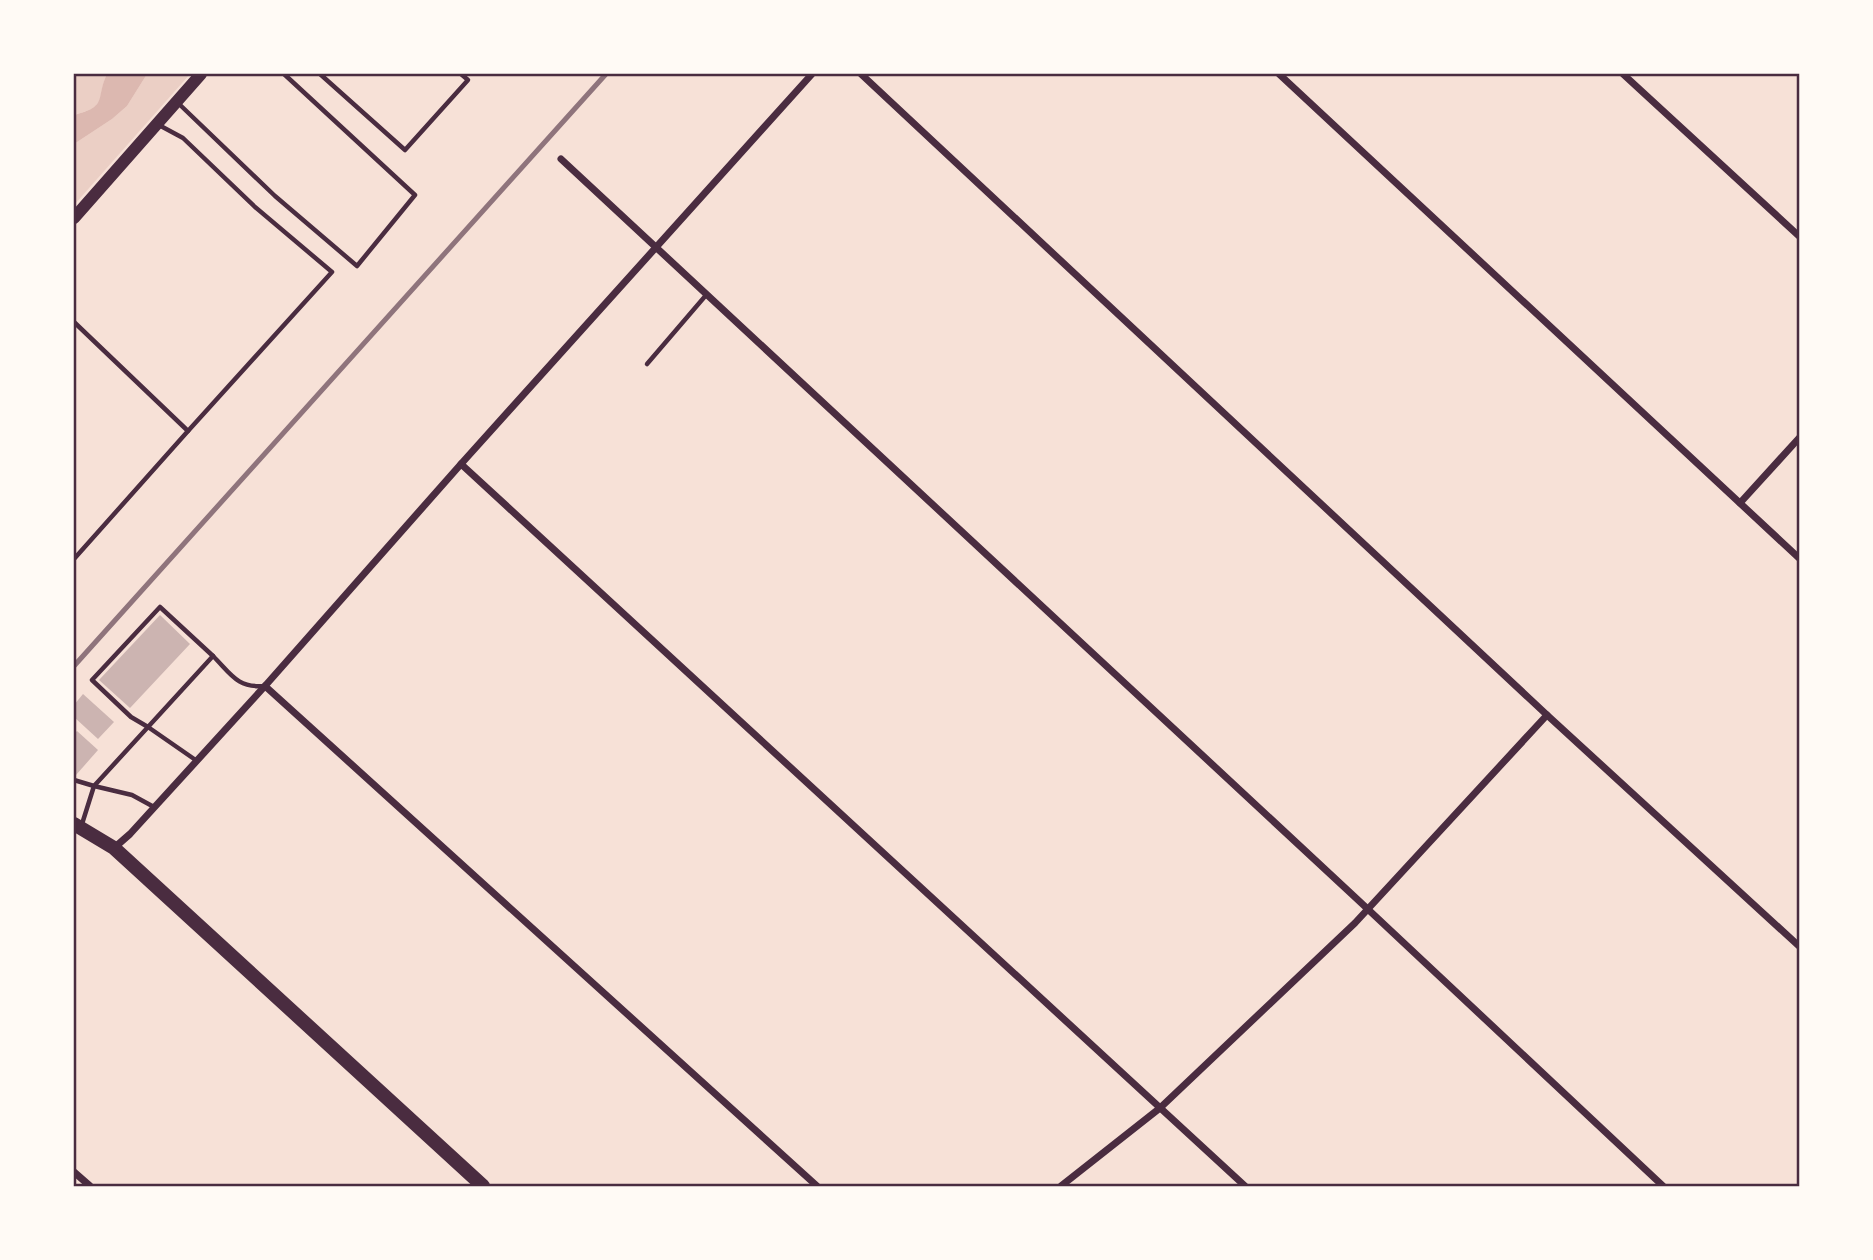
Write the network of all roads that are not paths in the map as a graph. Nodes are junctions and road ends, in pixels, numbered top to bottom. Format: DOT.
graph roads {
  1 [pos="201,74"];
  2 [pos="284,74"];
  3 [pos="320,74"];
  4 [pos="461,74"];
  5 [pos="812,74"];
  6 [pos="861,74"];
  7 [pos="1279,74"];
  8 [pos="1623,74"];
  9 [pos="177,101"];
  10 [pos="157,124"];
  11 [pos="561,159"];
  12 [pos="74,218"];
  13 [pos="1800,237"];
  14 [pos="657,247"];
  15 [pos="707,294"];
  16 [pos="74,322"];
  17 [pos="647,364"];
  18 [pos="188,431"];
  19 [pos="1800,437"];
  20 [pos="460,464"];
  21 [pos="1740,503"];
  22 [pos="74,559"];
  23 [pos="1800,559"];
  24 [pos="213,656"];
  25 [pos="265,686"];
  26 [pos="1547,715"];
  27 [pos="148,727"];
  28 [pos="197,761"];
  29 [pos="74,780"];
  30 [pos="94,786"];
  31 [pos="154,807"];
  32 [pos="77,826"];
  33 [pos="114,848"];
  34 [pos="1368,909"];
  35 [pos="1800,947"];
  36 [pos="1160,1108"];
  37 [pos="74,1172"];
  38 [pos="90,1186"];
  39 [pos="483,1186"];
  40 [pos="817,1186"];
  41 [pos="1061,1186"];
  42 [pos="1245,1186"];
  43 [pos="1663,1186"];
  1 -- 9 [label="street"];
  2 -- 9 [label="lane"];
  3 -- 4 [label="lane"];
  5 -- 14 [label="street"];
  6 -- 26 [label="street"];
  7 -- 21 [label="street"];
  8 -- 13 [label="street"];
  9 -- 10 [label="street"];
  10 -- 12 [label="street"];
  10 -- 18 [label="lane"];
  11 -- 14 [label="street"];
  14 -- 15 [label="street"];
  14 -- 20 [label="street"];
  15 -- 17 [label="lane"];
  15 -- 34 [label="street"];
  16 -- 18 [label="lane"];
  18 -- 22 [label="lane"];
  19 -- 21 [label="street"];
  20 -- 25 [label="street"];
  20 -- 36 [label="street"];
  21 -- 23 [label="street"];
  24 -- 25 [label="lane"];
  24 -- 27 [label="lane"];
  24 -- 27 [label="lane"];
  25 -- 28 [label="street"];
  25 -- 40 [label="street"];
  26 -- 34 [label="street"];
  26 -- 35 [label="street"];
  27 -- 28 [label="lane"];
  27 -- 30 [label="lane"];
  28 -- 31 [label="street"];
  29 -- 30 [label="lane"];
  30 -- 31 [label="lane"];
  30 -- 32 [label="lane"];
  31 -- 33 [label="street"];
  32 -- 33 [label="main road"];
  33 -- 39 [label="main road"];
  34 -- 36 [label="street"];
  34 -- 43 [label="street"];
  36 -- 41 [label="street"];
  36 -- 42 [label="street"];
  37 -- 38 [label="street"];
}
